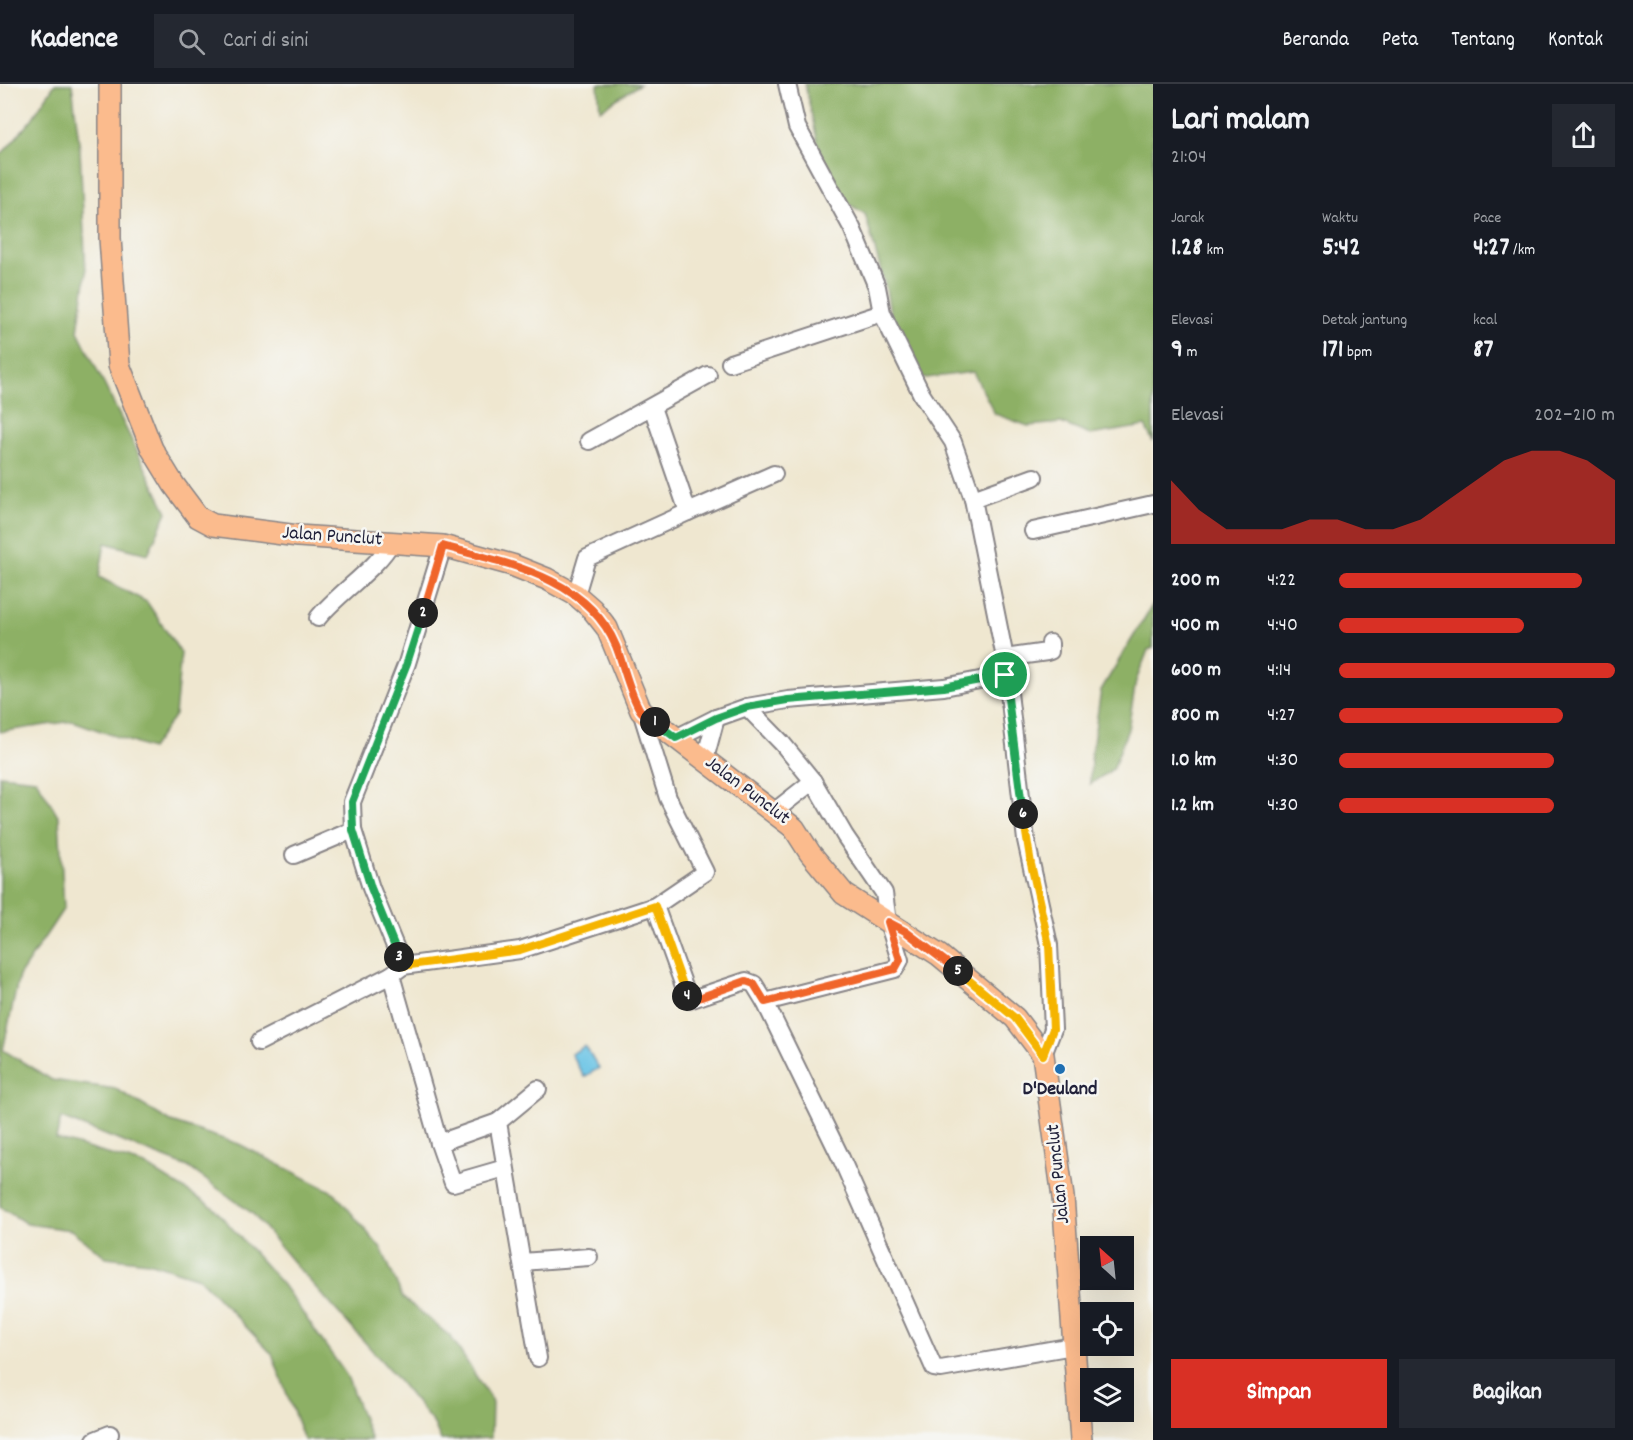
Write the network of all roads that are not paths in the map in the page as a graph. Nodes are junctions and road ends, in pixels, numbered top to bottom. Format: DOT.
graph roads {
  1 [pos="110,84"];
  2 [pos="788,84"];
  3 [pos="882,313"];
  4 [pos="730,363"];
  5 [pos="708,375"];
  6 [pos="652,407"];
  7 [pos="589,441"];
  8 [pos="774,474"];
  9 [pos="1034,477"];
  10 [pos="973,499"];
  11 [pos="1153,504"];
  12 [pos="688,512"];
  13 [pos="1033,531"];
  14 [pos="392,541"];
  15 [pos="443,546"];
  16 [pos="576,595"];
  17 [pos="318,618"];
  18 [pos="1050,643"];
  19 [pos="1005,666"];
  20 [pos="747,707"];
  21 [pos="641,711"];
  22 [pos="716,718"];
  23 [pos="676,738"];
  24 [pos="705,759"];
  25 [pos="813,781"];
  26 [pos="775,811"];
  27 [pos="353,830"];
  28 [pos="294,855"];
  29 [pos="655,906"];
  30 [pos="888,922"];
  31 [pos="397,970"];
  32 [pos="765,1002"];
  33 [pos="259,1042"];
  34 [pos="1043,1055"];
  35 [pos="538,1089"];
  36 [pos="498,1122"];
  37 [pos="439,1143"];
  38 [pos="504,1168"];
  39 [pos="589,1257"];
  40 [pos="522,1262"];
  41 [pos="1073,1346"];
  42 [pos="538,1358"];
  43 [pos="1081,1440"];
  1 -- 14 [label="main road, Jalan Punclut"];
  2 -- 3 [label="street"];
  3 -- 4 [label="street"];
  3 -- 10 [label="street"];
  5 -- 6 [label="street"];
  6 -- 7 [label="street"];
  6 -- 12 [label="street"];
  8 -- 12 [label="street"];
  9 -- 10 [label="street"];
  10 -- 19 [label="street"];
  11 -- 13 [label="street"];
  12 -- 16 [label="street"];
  14 -- 15 [label="main road, Jalan Punclut"];
  14 -- 17 [label="street"];
  15 -- 16 [label="main road, Jalan Punclut"];
  15 -- 27 [label="street"];
  16 -- 21 [label="main road, Jalan Punclut"];
  18 -- 19 [label="street"];
  19 -- 20 [label="street"];
  19 -- 34 [label="street"];
  20 -- 22 [label="street"];
  20 -- 25 [label="street"];
  21 -- 23 [label="main road, Jalan Punclut"];
  21 -- 29 [label="street"];
  22 -- 23 [label="street"];
  22 -- 24 [label="street"];
  23 -- 24 [label="main road, Jalan Punclut"];
  24 -- 26 [label="main road, Jalan Punclut"];
  25 -- 26 [label="street"];
  25 -- 30 [label="street"];
  26 -- 30 [label="main road, Jalan Punclut"];
  27 -- 28 [label="street"];
  27 -- 31 [label="street"];
  29 -- 31 [label="street"];
  29 -- 32 [label="street"];
  30 -- 32 [label="street"];
  30 -- 34 [label="main road, Jalan Punclut"];
  31 -- 33 [label="street"];
  31 -- 37 [label="street"];
  32 -- 41 [label="street"];
  34 -- 41 [label="main road, Jalan Punclut"];
  35 -- 36 [label="street"];
  36 -- 37 [label="street"];
  36 -- 38 [label="street"];
  37 -- 38 [label="street"];
  38 -- 40 [label="street"];
  39 -- 40 [label="street"];
  40 -- 42 [label="street"];
  41 -- 43 [label="main road, Jalan Punclut"];
}
